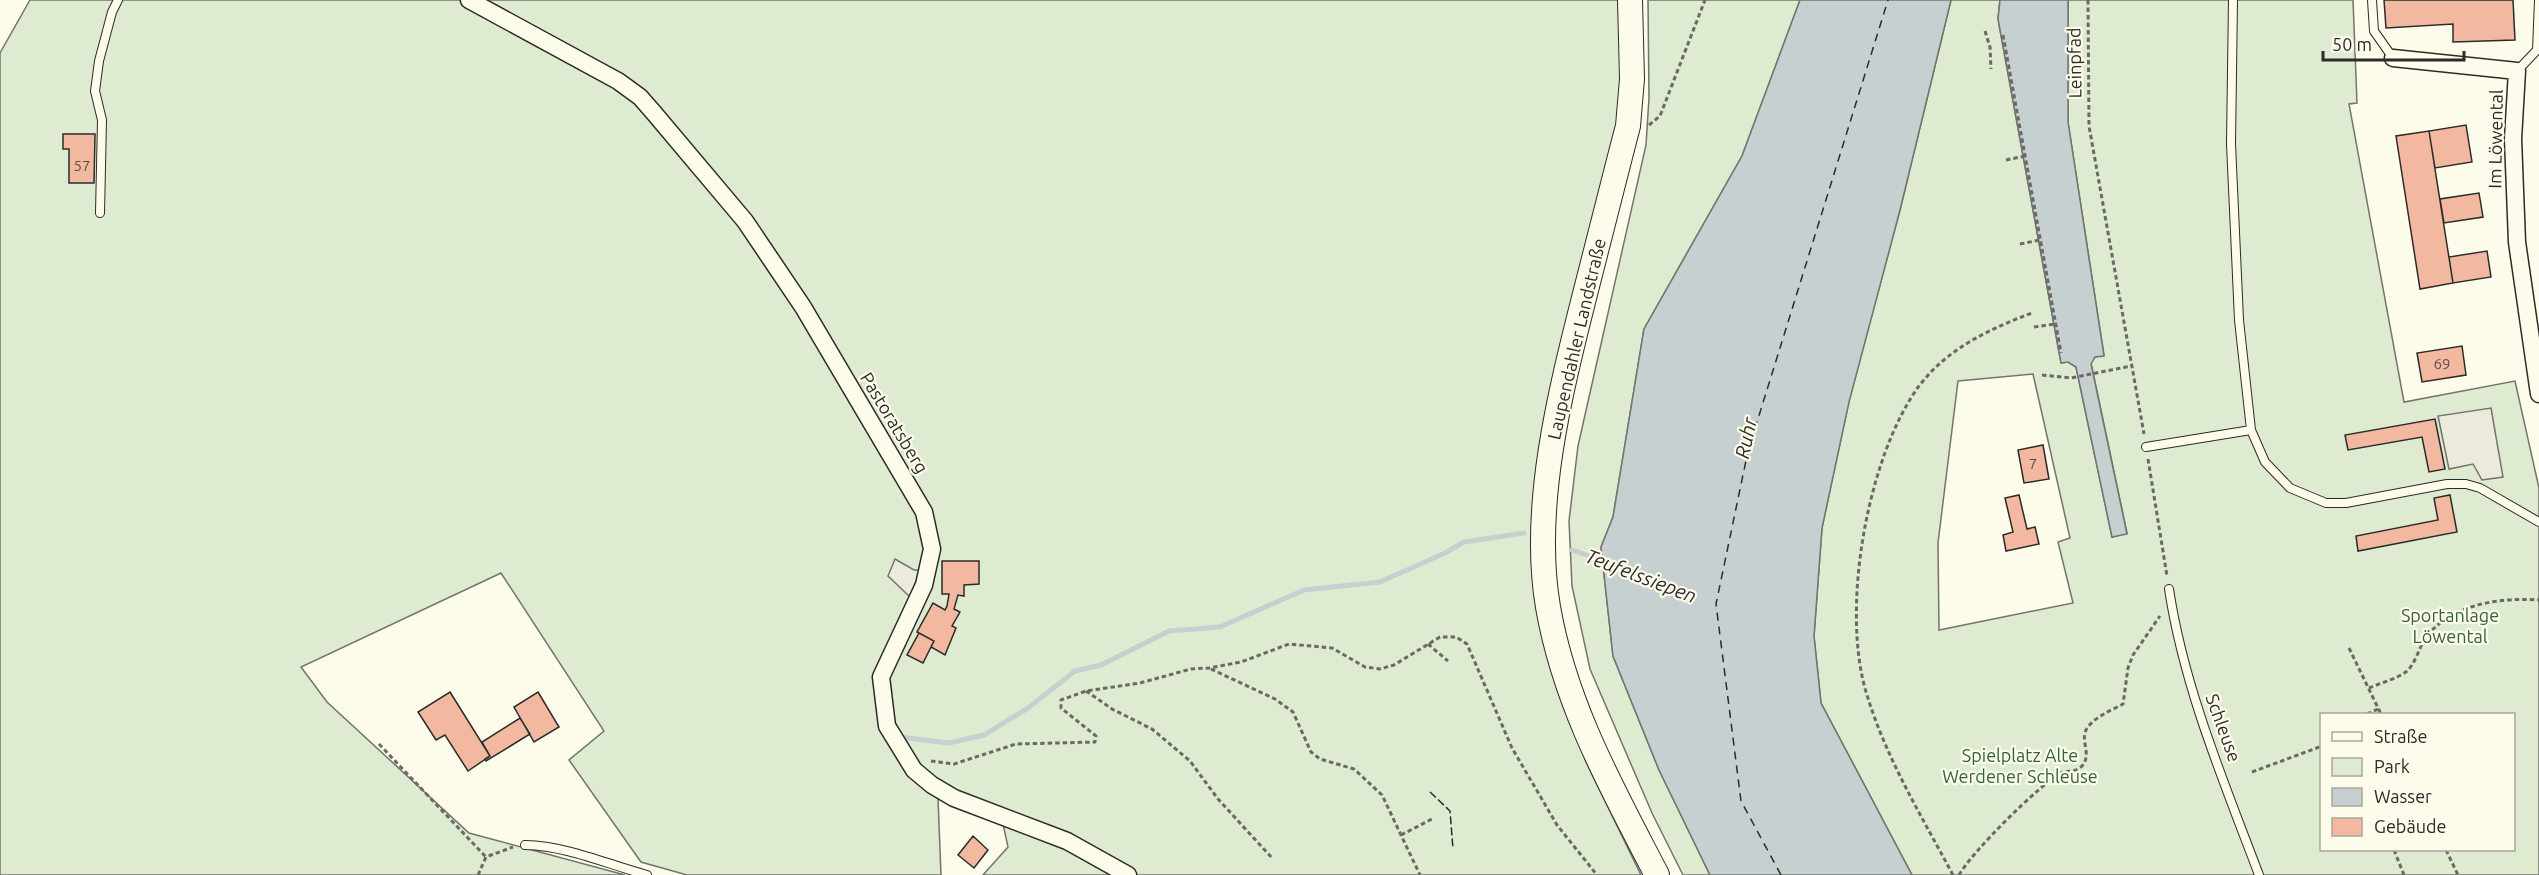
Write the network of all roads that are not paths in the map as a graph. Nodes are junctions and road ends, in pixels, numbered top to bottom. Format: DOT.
graph roads {
  1 [pos="118,0"];
  2 [pos="469,0"];
  3 [pos="1630,0"];
  4 [pos="2233,0"];
  5 [pos="2372,0"];
  6 [pos="2539,0"];
  7 [pos="2392,58"];
  8 [pos="2517,72"];
  9 [pos="100,213"];
  10 [pos="2536,356"];
  11 [pos="2539,394"];
  12 [pos="2251,430"];
  13 [pos="2146,447"];
  14 [pos="2539,522"];
  15 [pos="2169,589"];
  16 [pos="525,845"];
  17 [pos="647,875"];
  18 [pos="1128,875"];
  19 [pos="1657,875"];
  20 [pos="2259,875"];
  1 -- 9 [label="lane"];
  2 -- 18 [label="street, Pastoratsberg"];
  3 -- 19 [label="main road, Laupendahler Landstraße"];
  4 -- 12 [label="lane"];
  5 -- 7 [label="lane, Im Löwental"];
  6 -- 8 [label="lane"];
  7 -- 8 [label="street, Im Löwental"];
  8 -- 10 [label="street, Im Löwental"];
  10 -- 11 [label="street, Im Löwental"];
  12 -- 13 [label="lane"];
  12 -- 14 [label="lane"];
  15 -- 20 [label="lane, Schleuse"];
  16 -- 17 [label="lane"];
}
